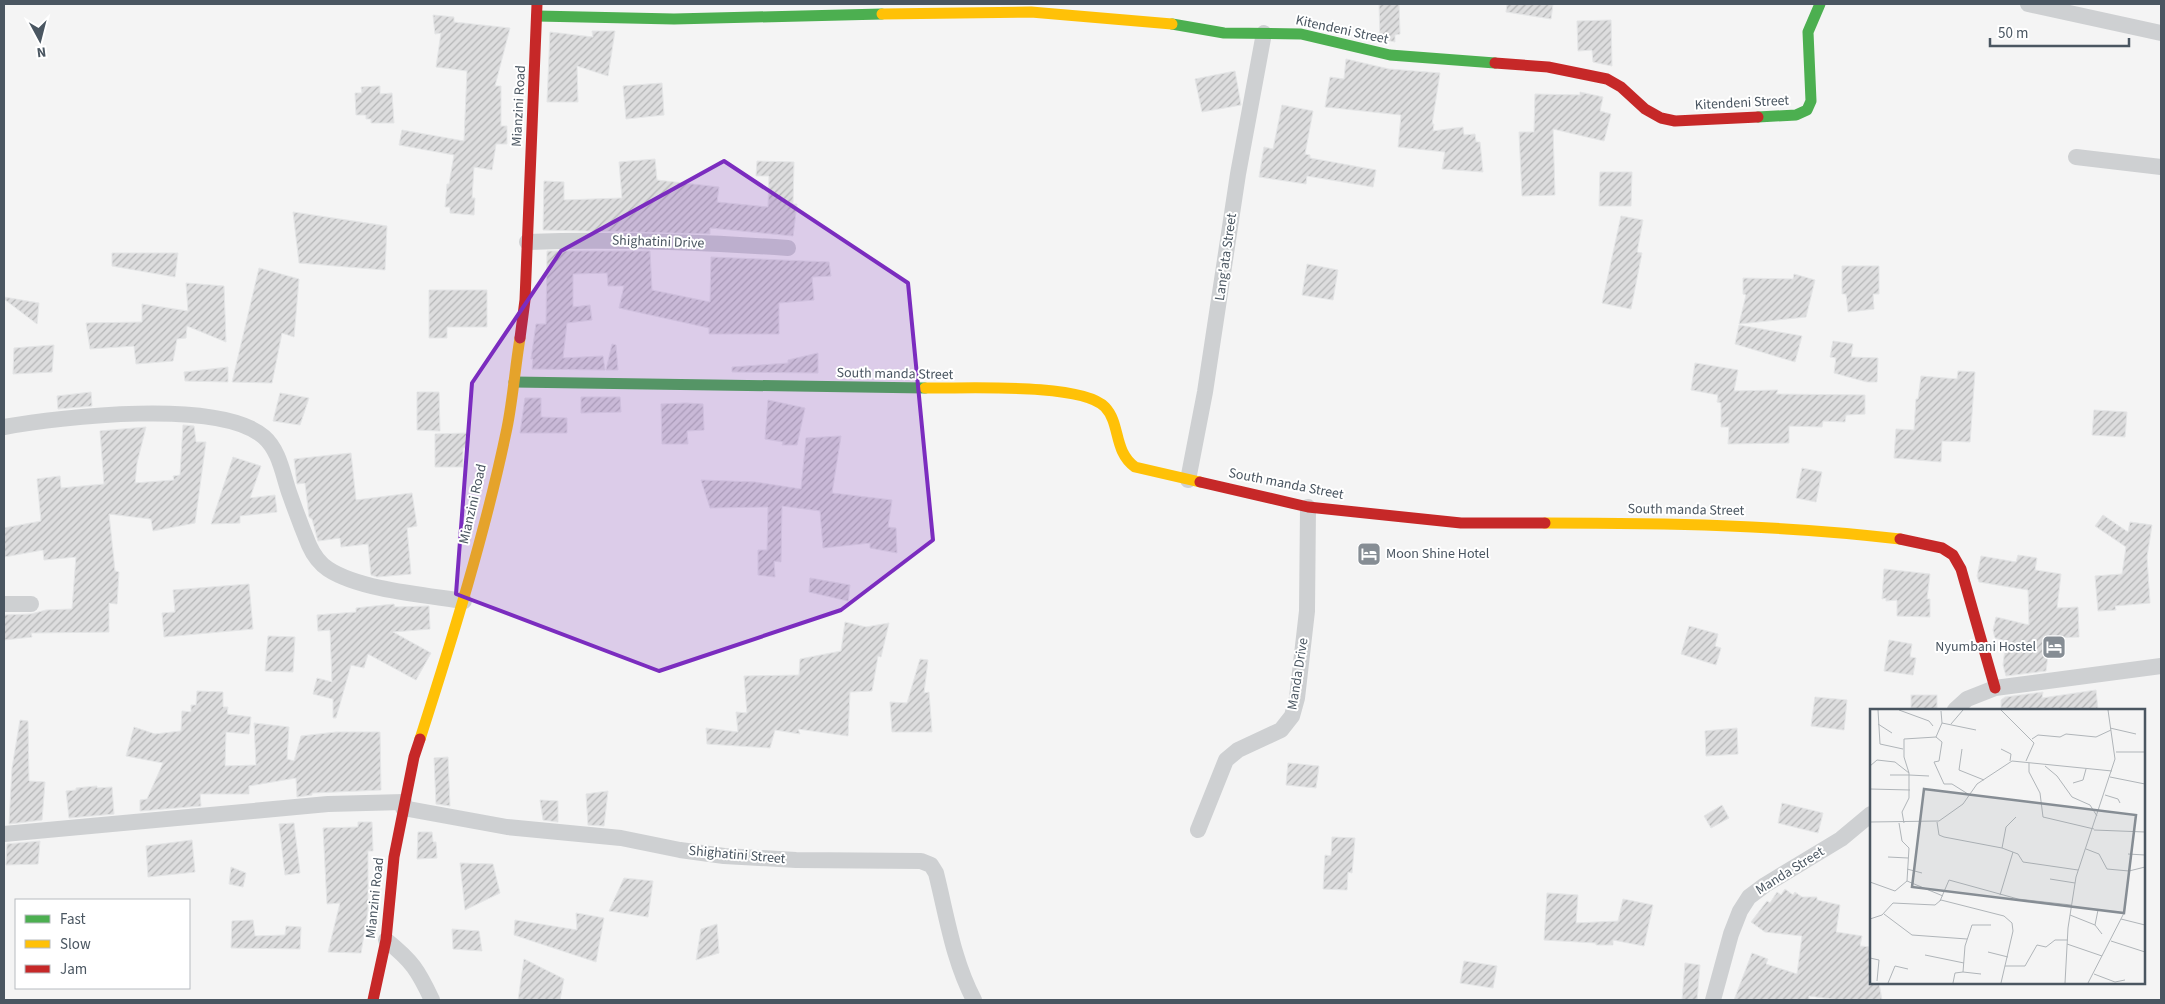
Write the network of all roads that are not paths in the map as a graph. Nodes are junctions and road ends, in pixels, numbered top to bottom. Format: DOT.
graph roads {
  1 [pos="1820,4"];
  2 [pos="2028,4"];
  3 [pos="537,10"];
  4 [pos="1264,33"];
  5 [pos="2161,33"];
  6 [pos="2076,157"];
  7 [pos="2161,167"];
  8 [pos="528,242"];
  9 [pos="788,248"];
  10 [pos="514,382"];
  11 [pos="4,427"];
  12 [pos="1188,480"];
  13 [pos="1308,506"];
  14 [pos="464,601"];
  15 [pos="4,604"];
  16 [pos="32,604"];
  17 [pos="2161,666"];
  18 [pos="1995,688"];
  19 [pos="1955,709"];
  20 [pos="404,805"];
  21 [pos="1870,815"];
  22 [pos="1198,830"];
  23 [pos="4,834"];
  24 [pos="386,940"];
  25 [pos="373,1000"];
  26 [pos="432,1000"];
  27 [pos="974,1000"];
  28 [pos="1713,1000"];
  1 -- 4 [label="street, Kitendeni Street"];
  2 -- 5 [label="street"];
  3 -- 4 [label="street, Kitendeni Street"];
  3 -- 8 [label="street, Mianzini Road"];
  4 -- 12 [label="street, Lang'ata Street"];
  6 -- 7 [label="street"];
  8 -- 9 [label="street, Shighatini Drive"];
  8 -- 10 [label="street, Mianzini Road"];
  10 -- 12 [label="street, South manda Street"];
  10 -- 14 [label="street, Mianzini Road"];
  11 -- 14 [label="street"];
  12 -- 13 [label="street, South manda Street"];
  13 -- 18 [label="street, South manda Street"];
  13 -- 22 [label="street, Manda Drive"];
  14 -- 20 [label="street, Mianzini Road"];
  15 -- 16 [label="street"];
  17 -- 18 [label="street"];
  18 -- 19 [label="street"];
  20 -- 23 [label="street, Shighatini Street"];
  20 -- 24 [label="street, Mianzini Road"];
  20 -- 27 [label="street, Shighatini Street"];
  21 -- 28 [label="street, Manda Street"];
  24 -- 25 [label="street, Mianzini Road"];
  24 -- 26 [label="street"];
}
